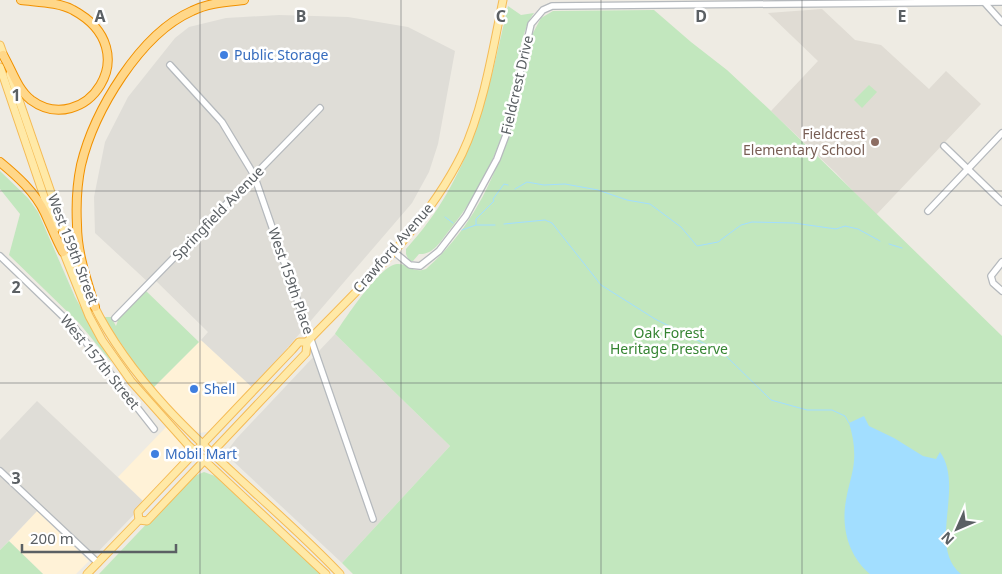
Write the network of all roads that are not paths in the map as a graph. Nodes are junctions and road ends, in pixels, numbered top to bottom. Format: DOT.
graph roads {
  1 [pos="21,0"];
  2 [pos="244,0"];
  3 [pos="984,2"];
  4 [pos="1002,2"];
  5 [pos="502,3"];
  6 [pos="1002,22"];
  7 [pos="0,45"];
  8 [pos="3,55"];
  9 [pos="170,65"];
  10 [pos="0,67"];
  11 [pos="320,108"];
  12 [pos="1002,133"];
  13 [pos="944,146"];
  14 [pos="0,162"];
  15 [pos="968,169"];
  16 [pos="254,175"];
  17 [pos="1002,202"];
  18 [pos="928,211"];
  19 [pos="64,252"];
  20 [pos="393,252"];
  21 [pos="0,256"];
  22 [pos="1002,262"];
  23 [pos="1002,291"];
  24 [pos="95,307"];
  25 [pos="115,318"];
  26 [pos="309,340"];
  27 [pos="154,429"];
  28 [pos="203,443"];
  29 [pos="195,452"];
  30 [pos="213,452"];
  31 [pos="205,461"];
  32 [pos="0,471"];
  33 [pos="373,519"];
  34 [pos="139,520"];
  35 [pos="98,563"];
  36 [pos="88,574"];
  37 [pos="326,574"];
  38 [pos="340,574"];
  1 -- 8 [label="highway"];
  2 -- 24 [label="highway"];
  3 -- 4 [label="street, Fieldcrest Drive"];
  3 -- 6 [label="street"];
  3 -- 20 [label="street, Fieldcrest Drive"];
  5 -- 20 [label="main road, Crawford Avenue"];
  7 -- 8 [label="main road, West 159th Street"];
  8 -- 24 [label="main road, West 159th Street"];
  9 -- 16 [label="street, West 159th Place"];
  10 -- 19 [label="main road, West 159th Street"];
  11 -- 16 [label="street, Springfield Avenue"];
  12 -- 15 [label="street"];
  13 -- 15 [label="street"];
  14 -- 19 [label="highway"];
  15 -- 17 [label="street"];
  15 -- 18 [label="street"];
  16 -- 25 [label="street, Springfield Avenue"];
  16 -- 26 [label="street, West 159th Place"];
  19 -- 29 [label="main road, West 159th Street"];
  20 -- 26 [label="main road, Crawford Avenue"];
  21 -- 27 [label="street, West 157th Street"];
  22 -- 23 [label="street"];
  24 -- 28 [label="main road, West 159th Street"];
  26 -- 28 [label="main road, Crawford Avenue"];
  26 -- 30 [label="main road, Crawford Avenue"];
  26 -- 33 [label="street, West 159th Place"];
  28 -- 29 [label="main road, Crawford Avenue"];
  28 -- 30 [label="main road, West 159th Street"];
  29 -- 31 [label="main road, West 159th Street"];
  29 -- 34 [label="main road, Crawford Avenue"];
  30 -- 31 [label="main road, Crawford Avenue"];
  30 -- 38 [label="main road, West 159th Street"];
  31 -- 34 [label="main road, Crawford Avenue"];
  31 -- 37 [label="main road, West 159th Street"];
  32 -- 35 [label="street"];
  34 -- 35 [label="main road, Crawford Avenue"];
  35 -- 36 [label="main road, Crawford Avenue"];
}
